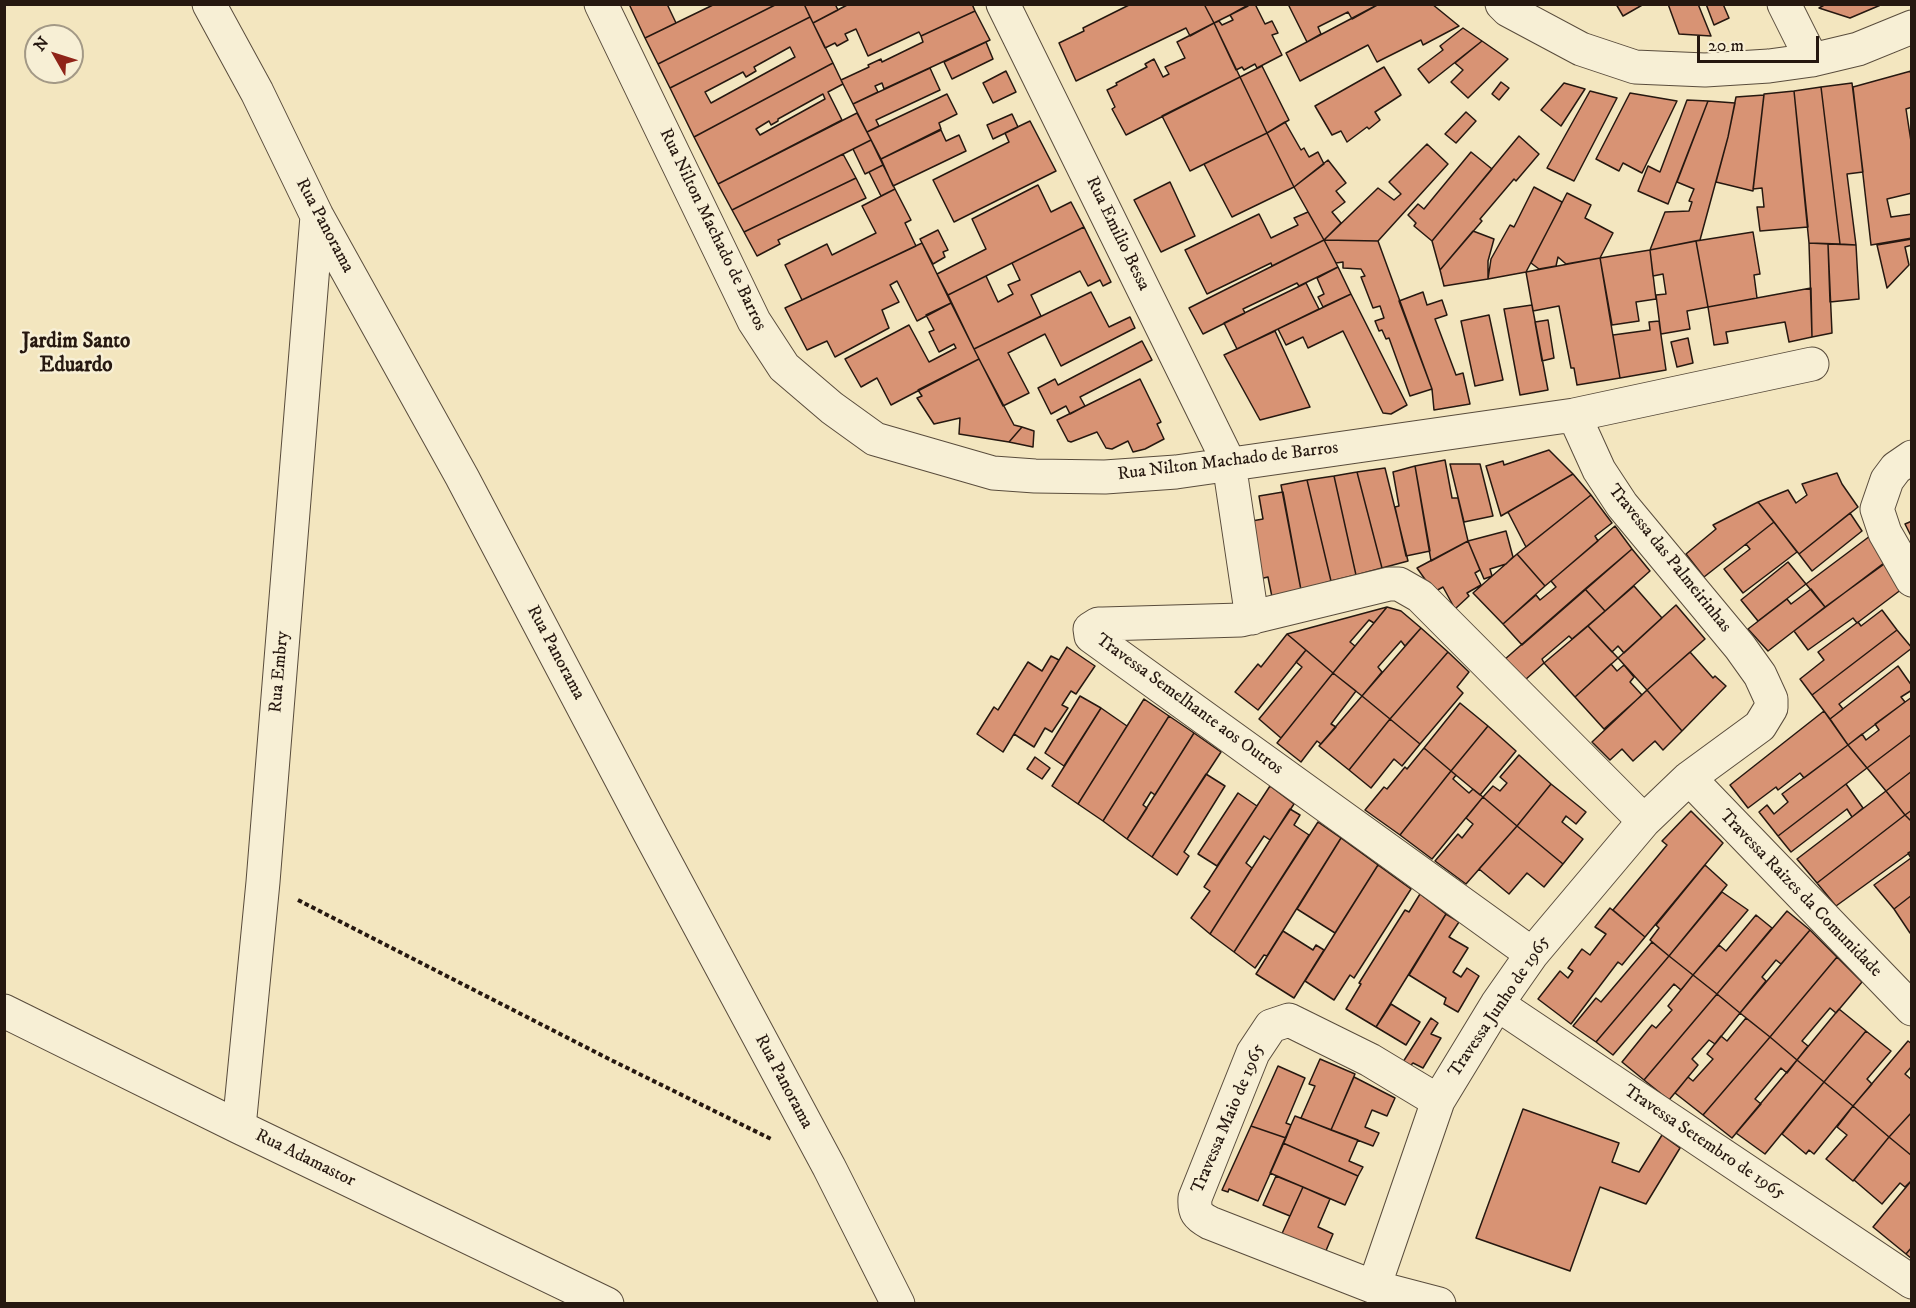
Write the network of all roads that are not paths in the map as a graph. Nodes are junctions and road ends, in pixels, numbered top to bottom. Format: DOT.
graph roads {
  1 [pos="209,4"];
  2 [pos="601,4"];
  3 [pos="1003,4"];
  4 [pos="1502,4"];
  5 [pos="1784,4"];
  6 [pos="1911,27"];
  7 [pos="1812,60"];
  8 [pos="317,216"];
  9 [pos="1812,364"];
  10 [pos="1574,415"];
  11 [pos="1911,457"];
  12 [pos="1229,463"];
  13 [pos="1911,580"];
  14 [pos="1252,618"];
  15 [pos="1770,699"];
  16 [pos="1689,778"];
  17 [pos="1644,821"];
  18 [pos="1532,954"];
  19 [pos="1497,1004"];
  20 [pos="1911,1009"];
  21 [pos="4,1011"];
  22 [pos="1438,1101"];
  23 [pos="239,1127"];
  24 [pos="1911,1282"];
  25 [pos="1374,1287"];
  26 [pos="607,1304"];
  27 [pos="898,1304"];
  28 [pos="1439,1304"];
  1 -- 8 [label="street, Rua Panorama"];
  2 -- 12 [label="street, Rua Nilton Machado de Barros"];
  3 -- 12 [label="street, Rua Emilio Bessa"];
  4 -- 7 [label="street"];
  5 -- 7 [label="street"];
  6 -- 7 [label="street"];
  8 -- 23 [label="street, Rua Embry"];
  8 -- 27 [label="street, Rua Panorama"];
  9 -- 10 [label="street, Rua Nilton Machado de Barros"];
  10 -- 12 [label="street, Rua Nilton Machado de Barros"];
  10 -- 15 [label="street, Travessa das Palmeirinhas"];
  11 -- 13 [label="street"];
  12 -- 14 [label="street, Rua Emilio Bessa"];
  14 -- 17 [label="street, Travessa Semelhante aos Outros"];
  14 -- 18 [label="street, Travessa Semelhante aos Outros"];
  15 -- 16 [label="street, Travessa Junho de 1965"];
  16 -- 17 [label="street, Travessa Junho de 1965"];
  16 -- 20 [label="street, Travessa Raizes da Comunidade"];
  17 -- 18 [label="street, Travessa Junho de 1965"];
  18 -- 19 [label="street, Travessa Junho de 1965"];
  19 -- 22 [label="street, Travessa Junho de 1965"];
  19 -- 24 [label="street, Travessa Setembro de 1965"];
  21 -- 23 [label="street, Rua Adamastor"];
  22 -- 25 [label="street, Travessa Junho de 1965"];
  22 -- 25 [label="street, Travessa Maio de 1965"];
  23 -- 26 [label="street, Rua Adamastor"];
  25 -- 28 [label="street, Travessa Maio de 1965"];
}
